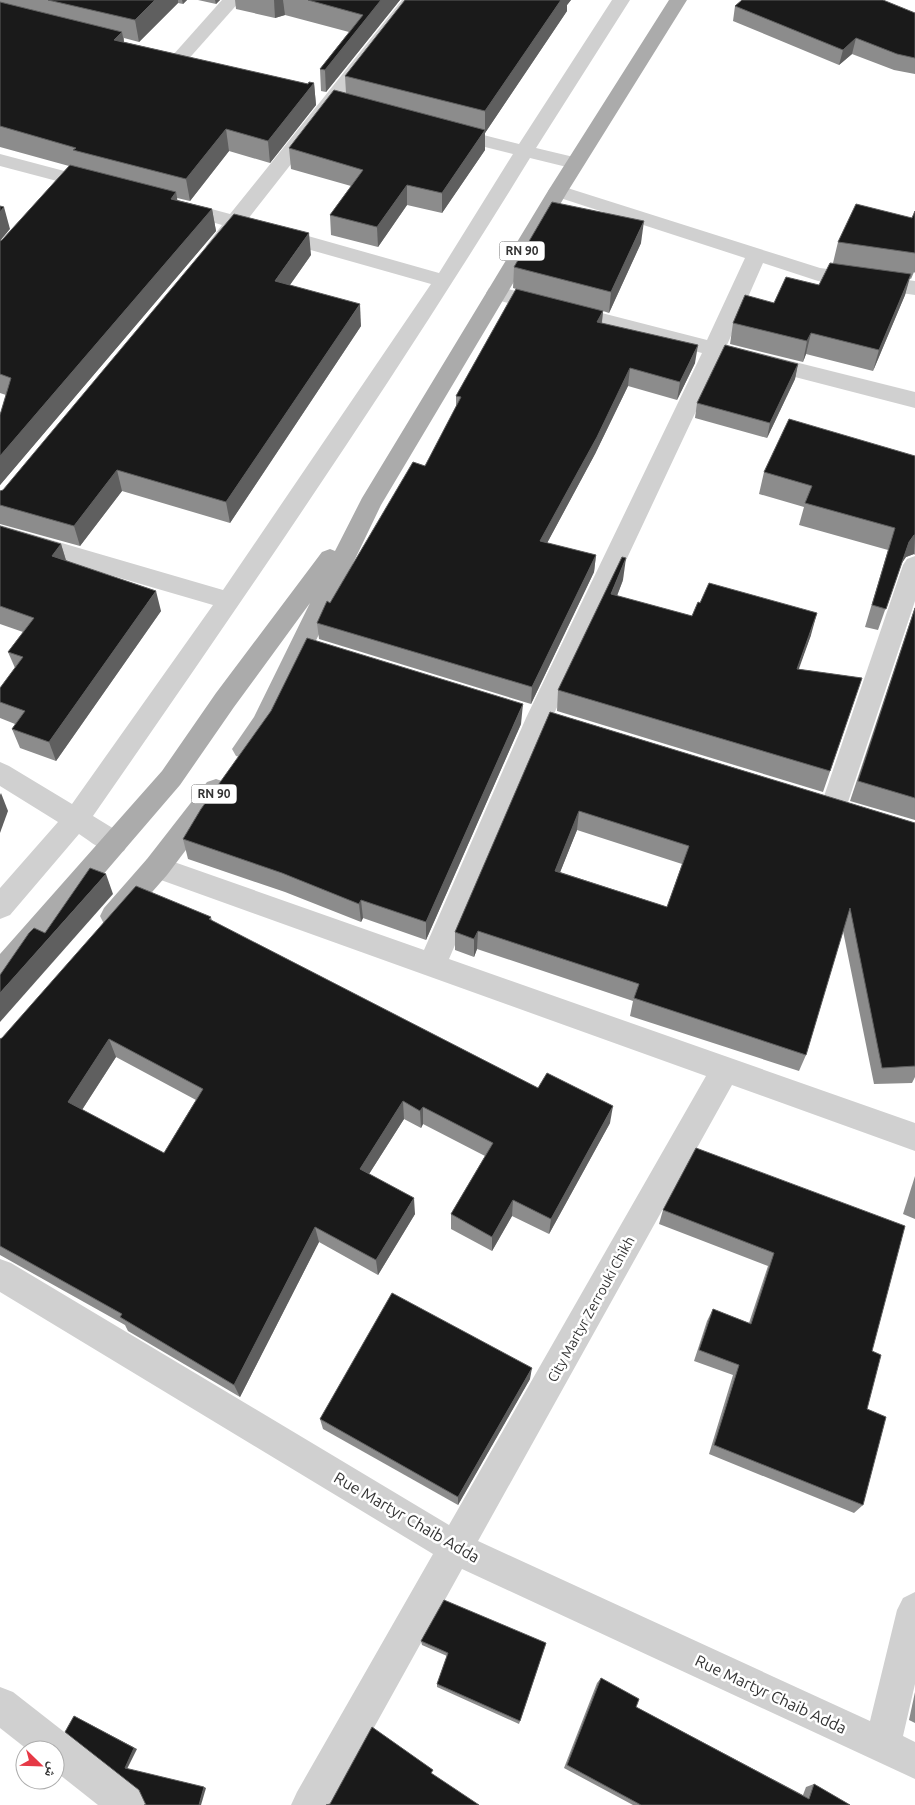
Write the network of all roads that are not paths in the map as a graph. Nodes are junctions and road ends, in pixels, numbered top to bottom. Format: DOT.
graph roads {
  1 [pos="232,0"];
  2 [pos="411,0"];
  3 [pos="621,0"];
  4 [pos="678,0"];
  5 [pos="160,55"];
  6 [pos="179,60"];
  7 [pos="198,65"];
  8 [pos="427,127"];
  9 [pos="524,151"];
  10 [pos="0,160"];
  11 [pos="576,163"];
  12 [pos="116,190"];
  13 [pos="558,191"];
  14 [pos="162,202"];
  15 [pos="237,221"];
  16 [pos="757,254"];
  17 [pos="205,260"];
  18 [pos="444,281"];
  19 [pos="915,288"];
  20 [pos="496,293"];
  21 [pos="714,349"];
  22 [pos="915,400"];
  23 [pos="370,504"];
  24 [pos="0,534"];
  25 [pos="915,565"];
  26 [pos="230,601"];
  27 [pos="0,772"];
  28 [pos="833,808"];
  29 [pos="76,819"];
  30 [pos="115,843"];
  31 [pos="157,867"];
  32 [pos="0,907"];
  33 [pos="98,934"];
  34 [pos="432,965"];
  35 [pos="0,974"];
  36 [pos="726,1070"];
  37 [pos="915,1137"];
  38 [pos="0,1274"];
  39 [pos="457,1549"];
  40 [pos="915,1610"];
  41 [pos="0,1705"];
  42 [pos="882,1746"];
  43 [pos="915,1761"];
  44 [pos="128,1805"];
  45 [pos="310,1805"];
  1 -- 6 [label="street"];
  2 -- 15 [label="street"];
  3 -- 9 [label="street"];
  4 -- 11 [label="main road, RN 90"];
  5 -- 6 [label="street"];
  6 -- 7 [label="street"];
  8 -- 9 [label="street"];
  9 -- 11 [label="street"];
  9 -- 18 [label="street"];
  10 -- 12 [label="street"];
  11 -- 13 [label="main road, RN 90"];
  13 -- 16 [label="street"];
  13 -- 20 [label="main road, RN 90"];
  14 -- 15 [label="street"];
  15 -- 17 [label="street"];
  15 -- 18 [label="street"];
  16 -- 19 [label="street"];
  16 -- 21 [label="street"];
  18 -- 26 [label="street"];
  20 -- 21 [label="street"];
  20 -- 23 [label="main road, RN 90"];
  21 -- 22 [label="street"];
  21 -- 34 [label="street"];
  23 -- 30 [label="main road, RN 90"];
  23 -- 31 [label="main road, RN 90"];
  24 -- 26 [label="street"];
  25 -- 28 [label="street"];
  26 -- 29 [label="street"];
  27 -- 29 [label="street"];
  29 -- 30 [label="street"];
  29 -- 32 [label="street"];
  30 -- 35 [label="main road, RN 90"];
  31 -- 33 [label="main road, RN 90"];
  31 -- 34 [label="street"];
  34 -- 36 [label="street"];
  36 -- 37 [label="street"];
  36 -- 39 [label="street, City Martyr Zerrouki Chikh"];
  38 -- 39 [label="street, Rue Martyr Chaib Adda"];
  39 -- 42 [label="street, Rue Martyr Chaib Adda"];
  39 -- 45 [label="street, City Martyr Zerrouki Chikh"];
  40 -- 42 [label="street"];
  41 -- 44 [label="street"];
  42 -- 43 [label="street, Rue Martyr Chaib Adda"];
}
